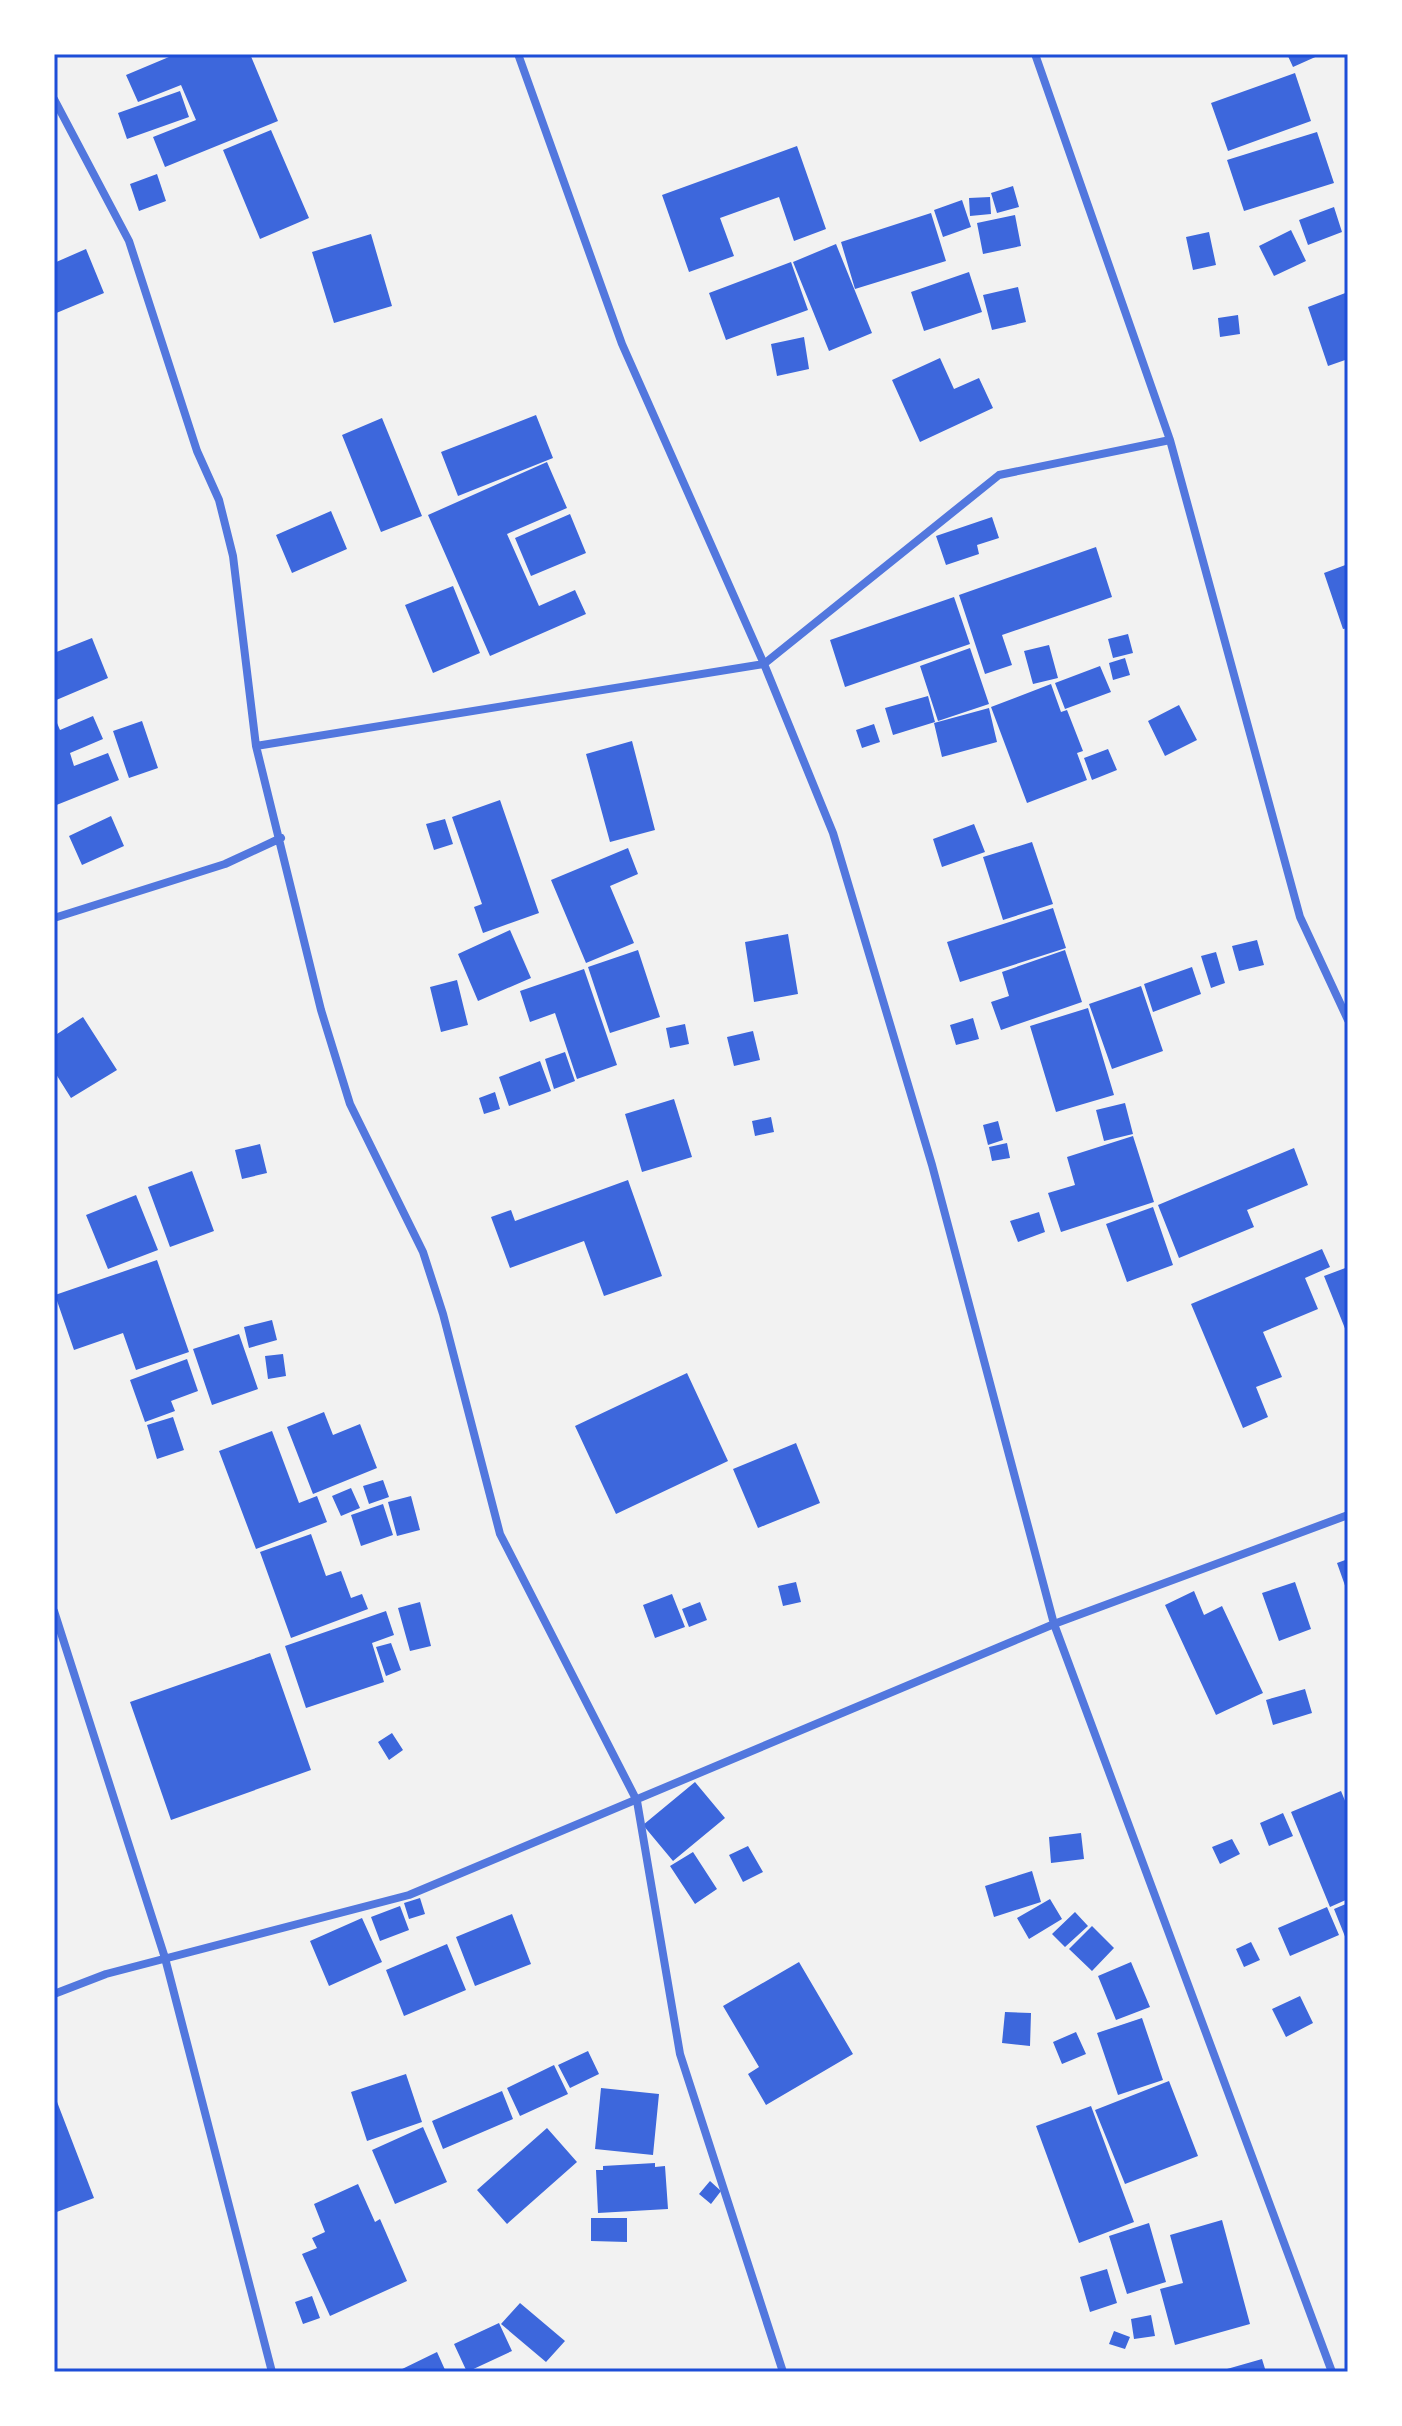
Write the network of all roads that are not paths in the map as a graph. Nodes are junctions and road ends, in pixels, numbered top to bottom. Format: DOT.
graph roads {
  1 [pos="518,54"];
  2 [pos="1035,54"];
  3 [pos="54,99"];
  4 [pos="1170,440"];
  5 [pos="764,664"];
  6 [pos="256,746"];
  7 [pos="281,838"];
  8 [pos="54,918"];
  9 [pos="1348,1020"];
  10 [pos="1348,1515"];
  11 [pos="54,1611"];
  12 [pos="1054,1624"];
  13 [pos="637,1801"];
  14 [pos="165,1958"];
  15 [pos="54,1994"];
  16 [pos="272,2372"];
  17 [pos="783,2372"];
  18 [pos="1332,2372"];
  1 -- 5 [label="street"];
  2 -- 4 [label="street"];
  3 -- 6 [label="street"];
  4 -- 5 [label="street"];
  4 -- 9 [label="street"];
  5 -- 6 [label="street"];
  5 -- 12 [label="street"];
  6 -- 7 [label="street"];
  7 -- 8 [label="street"];
  7 -- 13 [label="street"];
  10 -- 12 [label="street"];
  11 -- 14 [label="street"];
  12 -- 13 [label="street"];
  12 -- 18 [label="street"];
  13 -- 14 [label="street"];
  13 -- 17 [label="street"];
  14 -- 15 [label="street"];
  14 -- 16 [label="street"];
}
